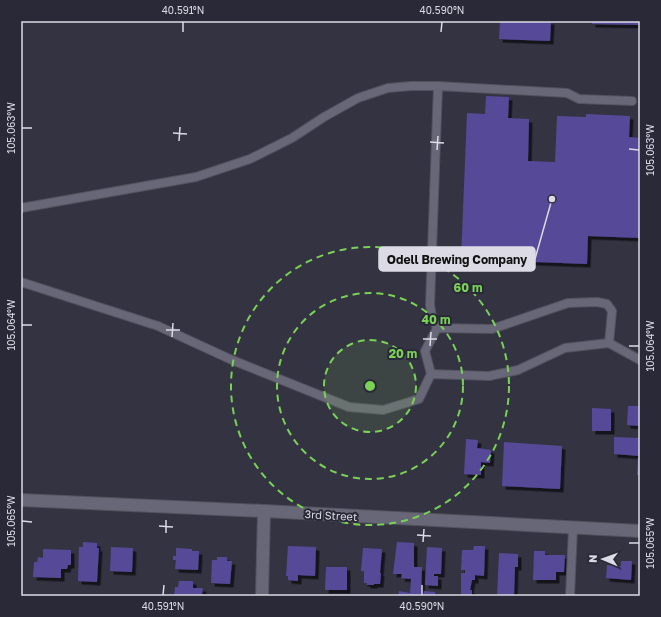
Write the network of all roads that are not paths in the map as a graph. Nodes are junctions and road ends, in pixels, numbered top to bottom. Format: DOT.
graph roads {
  1 [pos="438,86"];
  2 [pos="632,101"];
  3 [pos="21,208"];
  4 [pos="21,282"];
  5 [pos="437,328"];
  6 [pos="609,343"];
  7 [pos="640,360"];
  8 [pos="431,374"];
  9 [pos="21,500"];
  10 [pos="264,511"];
  11 [pos="573,528"];
  12 [pos="640,531"];
  13 [pos="262,596"];
  14 [pos="570,596"];
  1 -- 2 [label="lane"];
  1 -- 3 [label="lane"];
  1 -- 5 [label="lane"];
  4 -- 8 [label="lane"];
  5 -- 6 [label="lane"];
  5 -- 8 [label="lane"];
  6 -- 7 [label="lane"];
  6 -- 8 [label="lane"];
  9 -- 10 [label="street, 3rd Street"];
  10 -- 11 [label="street, 3rd Street"];
  10 -- 13 [label="street"];
  11 -- 12 [label="street, 3rd Street"];
  11 -- 14 [label="lane"];
}
